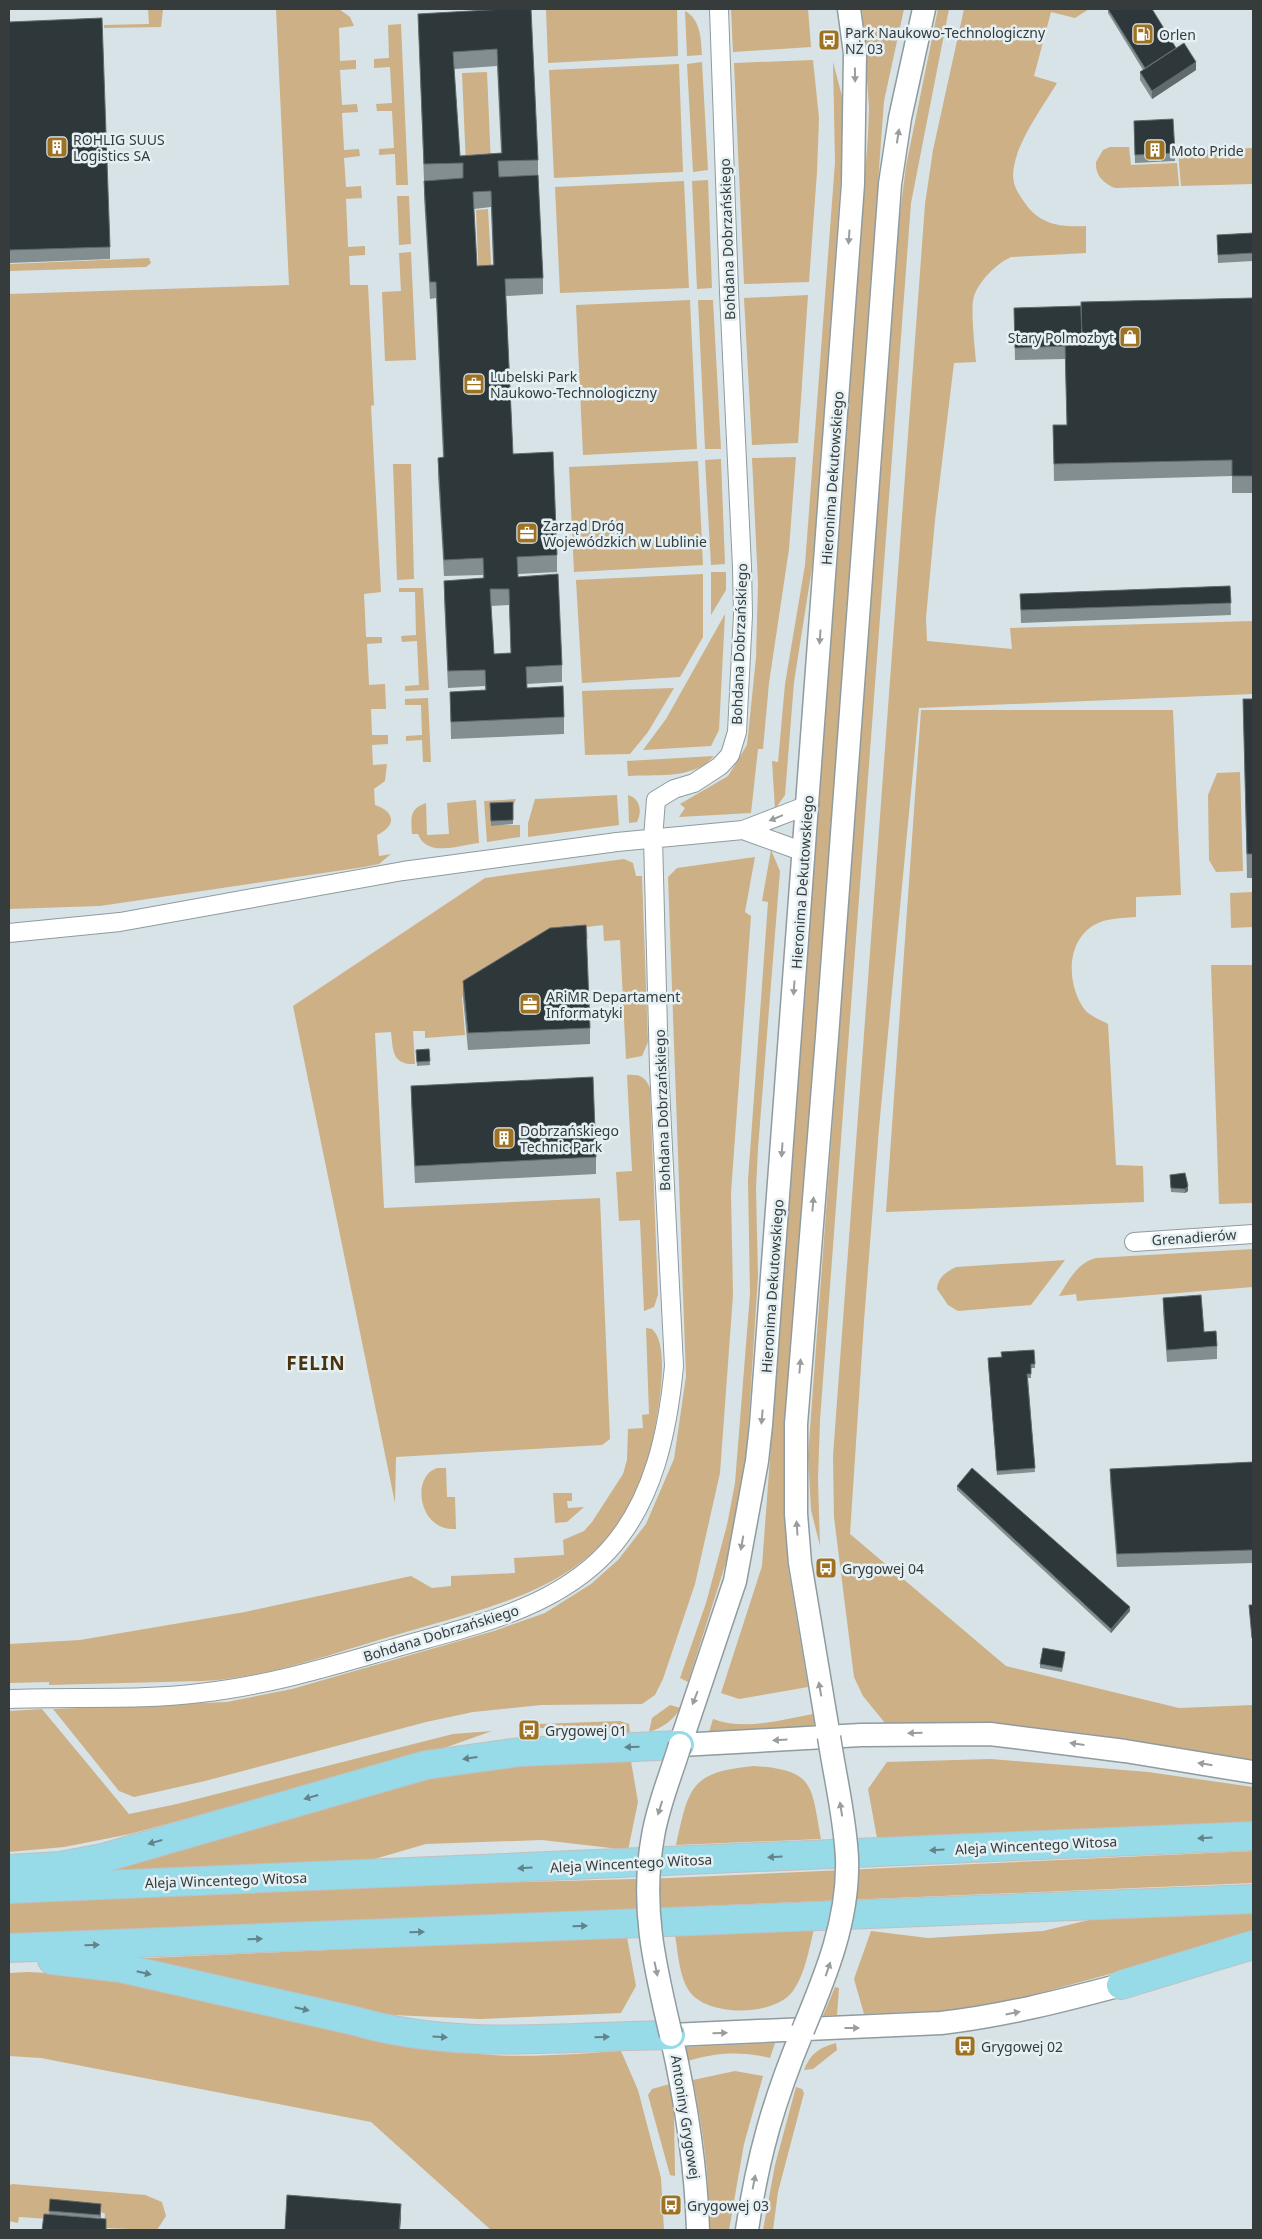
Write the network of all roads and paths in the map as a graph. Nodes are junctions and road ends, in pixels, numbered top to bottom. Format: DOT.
graph roads {
  1 [pos="719,9"];
  2 [pos="849,9"];
  3 [pos="924,9"];
  4 [pos="808,805"];
  5 [pos="744,830"];
  6 [pos="653,838"];
  7 [pos="804,852"];
  8 [pos="9,933"];
  9 [pos="1253,1234"];
  10 [pos="1134,1242"];
  11 [pos="9,1699"];
  12 [pos="828,1737"];
  13 [pos="680,1745"];
  14 [pos="1253,1772"];
  15 [pos="1253,1836"];
  16 [pos="9,1869"];
  17 [pos="9,1889"];
  18 [pos="1253,1899"];
  19 [pos="1253,1945"];
  20 [pos="9,1948"];
  21 [pos="9,1954"];
  22 [pos="1253,1955"];
  23 [pos="1121,1985"];
  24 [pos="803,2030"];
  25 [pos="671,2035"];
  26 [pos="698,2230"];
  27 [pos="747,2230"];
  1 -- 6 [label="street, Bohdana Dobrzańskiego"];
  2 -- 4 [label="street, Hieronima Dekutowskiego, one-way"];
  12 -- 3 [label="street, one-way"];
  4 -- 5 [label="street, one-way"];
  4 -- 7 [label="street, Hieronima Dekutowskiego"];
  5 -- 6 [label="street"];
  5 -- 7 [label="street"];
  6 -- 8 [label="street"];
  6 -- 11 [label="street, Bohdana Dobrzańskiego"];
  7 -- 13 [label="street, Hieronima Dekutowskiego, one-way"];
  9 -- 10 [label="street, Grenadierów"];
  12 -- 13 [label="street, one-way"];
  14 -- 12 [label="street, one-way"];
  24 -- 12 [label="street, one-way, bridge"];
  13 -- 16 [label="main road, one-way"];
  13 -- 25 [label="street, Hieronima Dekutowskiego, one-way, bridge"];
  15 -- 17 [label="main road, Aleja Wincentego Witosa, one-way"];
  20 -- 18 [label="main road, one-way"];
  19 -- 23 [label="main road"];
  21 -- 25 [label="main road, one-way"];
  22 -- 23 [label="street"];
  24 -- 23 [label="street, one-way"];
  25 -- 24 [label="street, one-way"];
  27 -- 24 [label="street, one-way"];
  25 -- 26 [label="street, Antoniny Grygowej"];
}
